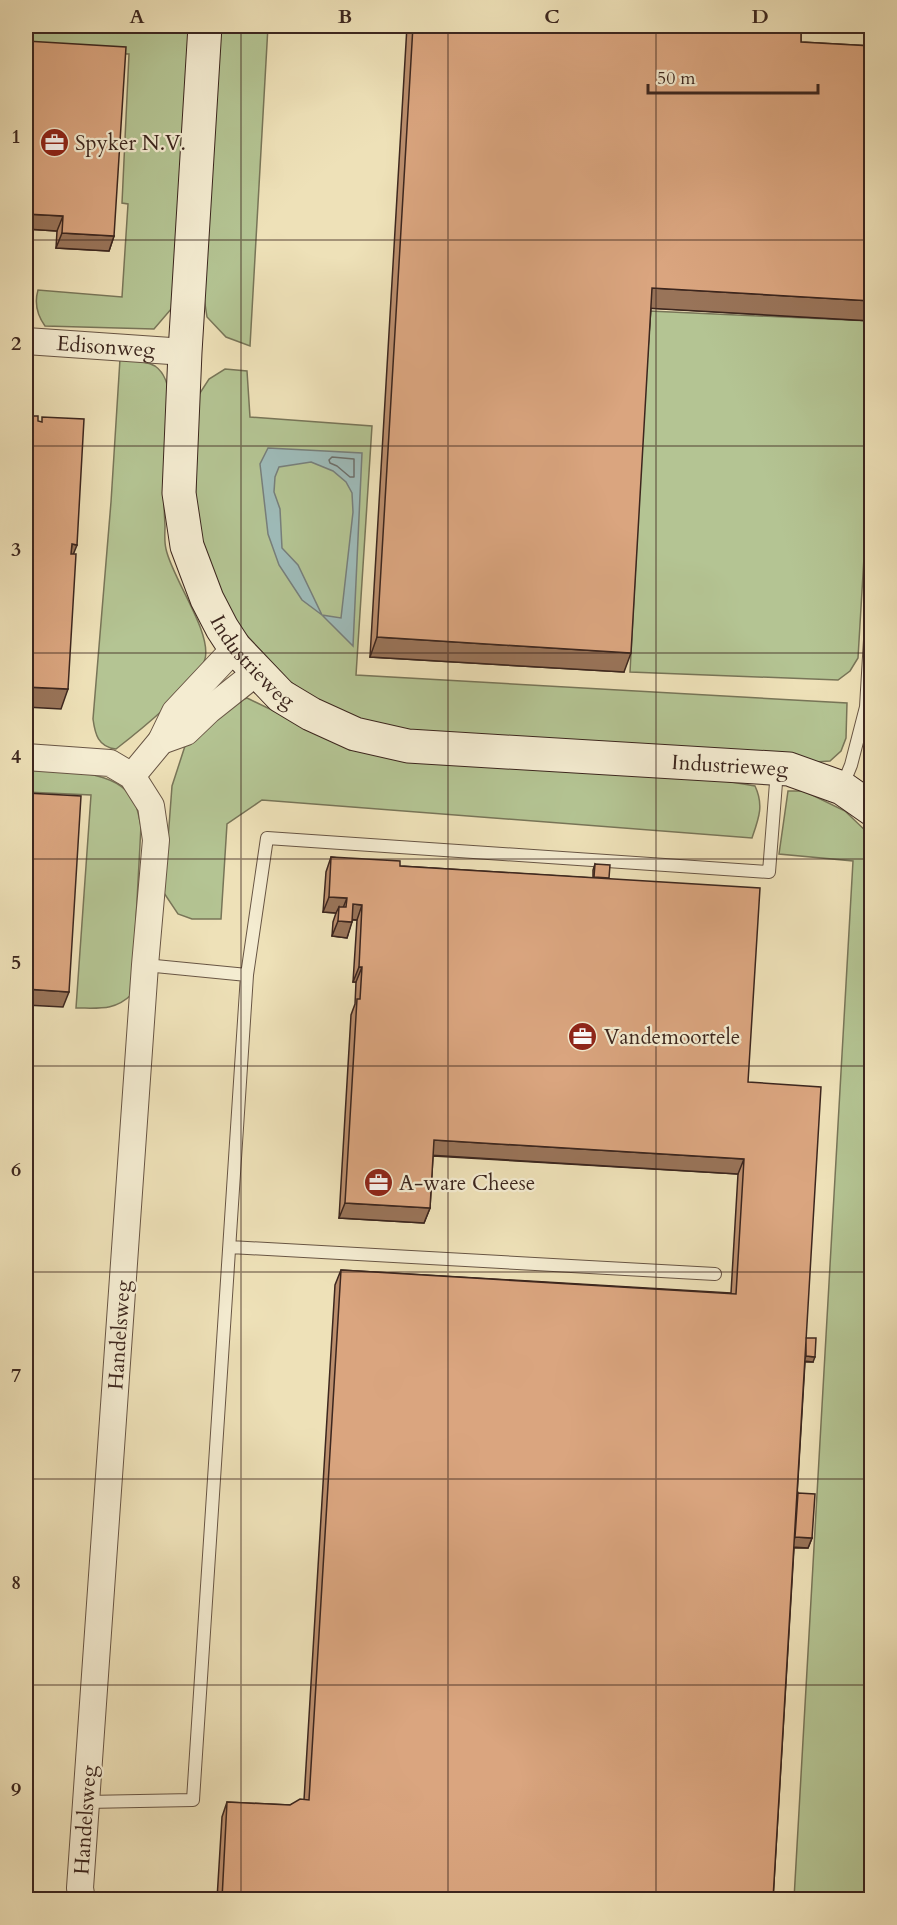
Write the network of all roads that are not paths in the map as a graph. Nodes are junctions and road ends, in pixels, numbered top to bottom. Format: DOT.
graph roads {
  1 [pos="205,26"];
  2 [pos="26,341"];
  3 [pos="185,352"];
  4 [pos="872,606"];
  5 [pos="235,648"];
  6 [pos="257,672"];
  7 [pos="161,741"];
  8 [pos="26,757"];
  9 [pos="777,768"];
  10 [pos="132,776"];
  11 [pos="842,788"];
  12 [pos="872,809"];
  13 [pos="145,965"];
  14 [pos="247,975"];
  15 [pos="230,1247"];
  16 [pos="715,1274"];
  17 [pos="86,1802"];
  18 [pos="82,1899"];
  1 -- 3 [label="street, Industrieweg"];
  2 -- 3 [label="street, Edisonweg"];
  3 -- 5 [label="street, Industrieweg"];
  4 -- 11 [label="lane"];
  5 -- 6 [label="street, Industrieweg"];
  5 -- 7 [label="street"];
  6 -- 7 [label="street"];
  6 -- 9 [label="street, Industrieweg"];
  7 -- 10 [label="street"];
  8 -- 10 [label="street, Handelsweg"];
  9 -- 11 [label="street, Industrieweg"];
  9 -- 14 [label="lane"];
  10 -- 13 [label="street, Handelsweg"];
  11 -- 12 [label="street, Industrieweg"];
  13 -- 14 [label="lane"];
  13 -- 17 [label="street, Handelsweg"];
  14 -- 15 [label="lane"];
  15 -- 16 [label="lane"];
  15 -- 17 [label="lane"];
  17 -- 18 [label="street, Handelsweg"];
}
